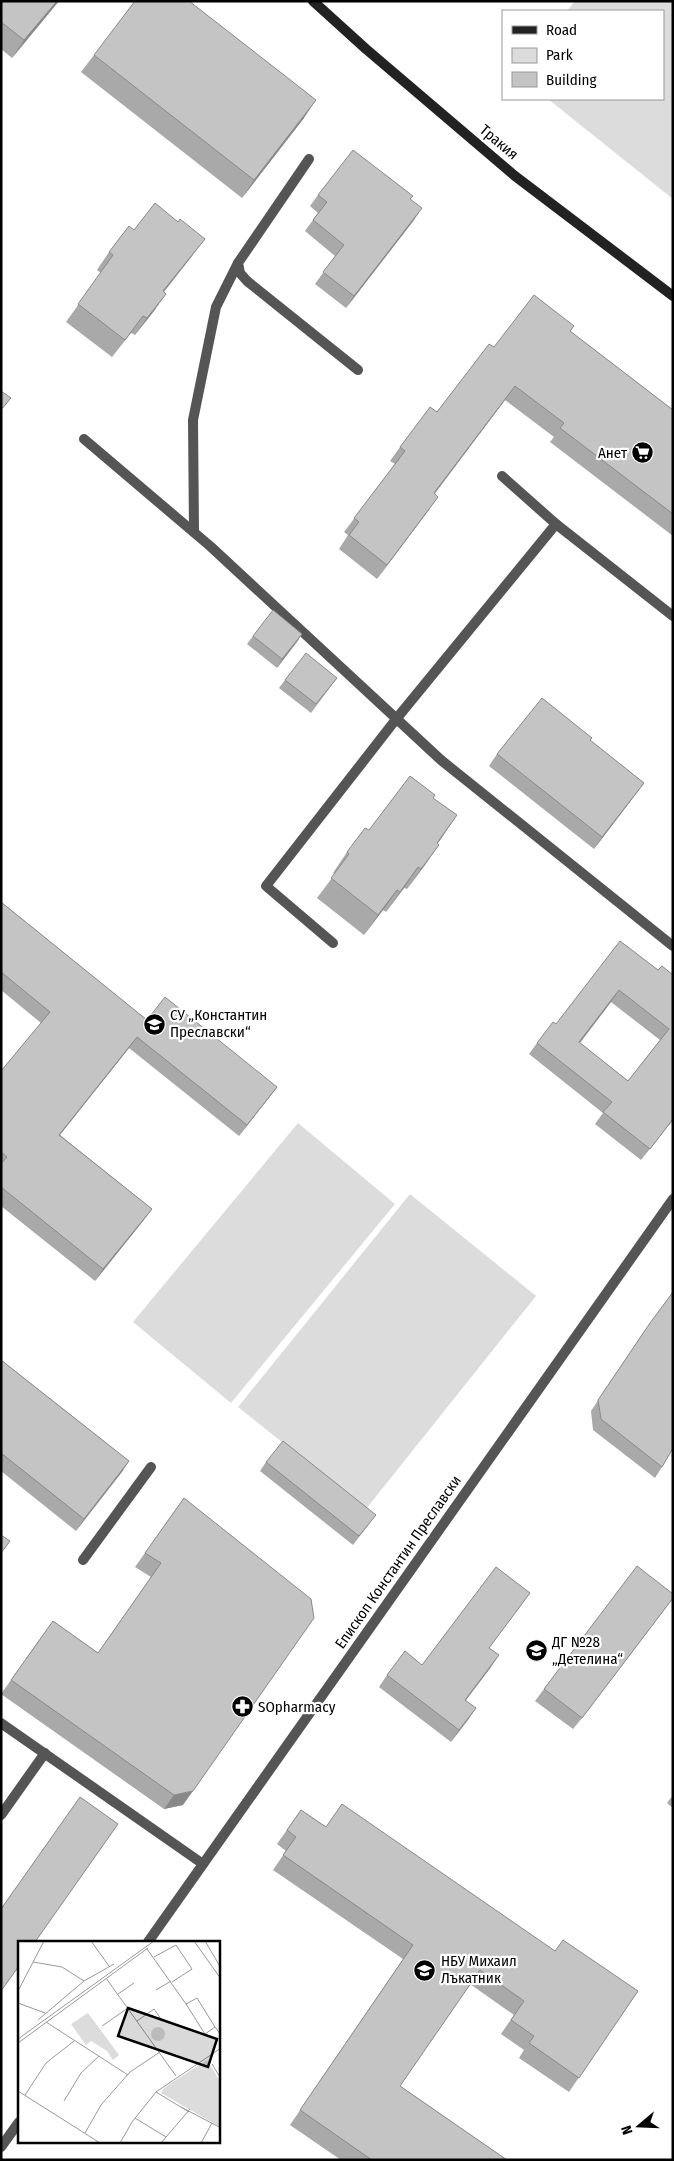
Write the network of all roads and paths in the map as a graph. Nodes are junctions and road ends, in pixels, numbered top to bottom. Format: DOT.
graph roads {
  1 [pos="313,1"];
  2 [pos="309,159"];
  3 [pos="238,263"];
  4 [pos="673,296"];
  5 [pos="358,370"];
  6 [pos="84,438"];
  7 [pos="502,476"];
  8 [pos="556,524"];
  9 [pos="194,532"];
  10 [pos="673,616"];
  11 [pos="397,718"];
  12 [pos="333,943"];
  13 [pos="673,946"];
  14 [pos="673,1199"];
  15 [pos="151,1467"];
  16 [pos="83,1560"];
  17 [pos="1,1724"];
  18 [pos="45,1753"];
  19 [pos="1,1815"];
  20 [pos="204,1864"];
  21 [pos="149,1941"];
  22 [pos="18,2123"];
  23 [pos="1,2147"];
  1 -- 4 [label="main road, Тракия"];
  2 -- 3 [label="street"];
  3 -- 5 [label="street"];
  3 -- 9 [label="street"];
  6 -- 9 [label="street"];
  7 -- 8 [label="street"];
  8 -- 10 [label="street"];
  8 -- 11 [label="street"];
  9 -- 11 [label="street"];
  11 -- 12 [label="street"];
  11 -- 13 [label="street"];
  14 -- 20 [label="street, Епископ Константин Преславски"];
  15 -- 16 [label="street"];
  17 -- 18 [label="street"];
  18 -- 19 [label="street"];
  18 -- 20 [label="street"];
  20 -- 21 [label="street, Епископ Константин Преславски"];
  22 -- 23 [label="street"];
}
